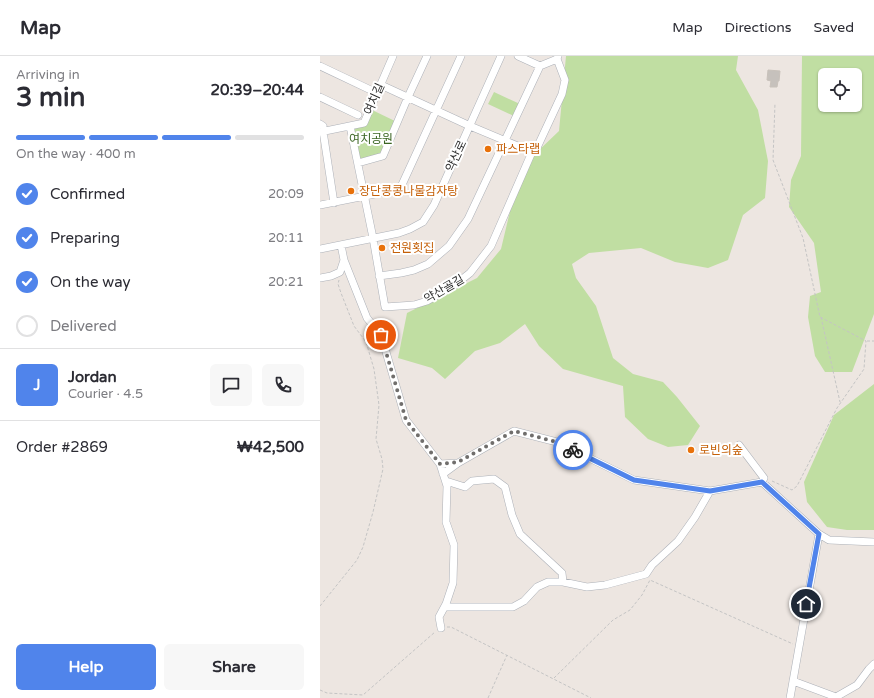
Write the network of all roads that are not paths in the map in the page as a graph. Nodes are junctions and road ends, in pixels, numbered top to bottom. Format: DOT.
graph roads {
  1 [pos="393,56"];
  2 [pos="427,56"];
  3 [pos="461,56"];
  4 [pos="501,56"];
  5 [pos="518,56"];
  6 [pos="558,57"];
  7 [pos="320,66"];
  8 [pos="540,66"];
  9 [pos="381,85"];
  10 [pos="377,93"];
  11 [pos="320,97"];
  12 [pos="408,97"];
  13 [pos="436,110"];
  14 [pos="358,115"];
  15 [pos="350,126"];
  16 [pos="470,126"];
  17 [pos="322,128"];
  18 [pos="504,140"];
  19 [pos="532,152"];
  20 [pos="358,163"];
  21 [pos="364,197"];
  22 [pos="334,203"];
  23 [pos="320,205"];
  24 [pos="373,238"];
  25 [pos="341,245"];
  26 [pos="320,249"];
  27 [pos="344,260"];
  28 [pos="379,276"];
  29 [pos="320,278"];
  30 [pos="739,445"];
  31 [pos="458,462"];
  32 [pos="440,464"];
  33 [pos="443,474"];
  34 [pos="763,480"];
  35 [pos="446,481"];
  36 [pos="710,491"];
  37 [pos="819,534"];
  38 [pos="874,542"];
  39 [pos="646,574"];
  40 [pos="650,580"];
  41 [pos="563,582"];
  42 [pos="446,604"];
  43 [pos="441,628"];
  44 [pos="874,664"];
  45 [pos="793,681"];
  46 [pos="790,698"];
  1 -- 9 [label="street, 여치길"];
  2 -- 12 [label="street"];
  3 -- 13 [label="street"];
  4 -- 16 [label="street, 약산로"];
  5 -- 8 [label="street"];
  6 -- 8 [label="street, 약산골길"];
  6 -- 19 [label="street, 약산골길"];
  7 -- 10 [label="street"];
  8 -- 18 [label="street"];
  9 -- 10 [label="street, 여치길"];
  9 -- 12 [label="street"];
  10 -- 15 [label="street, 여치길"];
  11 -- 14 [label="street"];
  12 -- 13 [label="street"];
  12 -- 20 [label="street"];
  13 -- 16 [label="street"];
  13 -- 21 [label="street"];
  15 -- 17 [label="street, 여치길"];
  15 -- 20 [label="street, 약산골길"];
  16 -- 18 [label="street"];
  16 -- 24 [label="street, 약산로"];
  17 -- 22 [label="street"];
  18 -- 19 [label="street"];
  18 -- 28 [label="street"];
  19 -- 28 [label="street, 약산골길"];
  20 -- 21 [label="street, 약산골길"];
  21 -- 22 [label="street"];
  21 -- 24 [label="street, 약산골길"];
  22 -- 23 [label="street"];
  24 -- 25 [label="street, 약산로"];
  24 -- 28 [label="street, 약산골길"];
  25 -- 26 [label="street, 약산로"];
  25 -- 27 [label="street"];
  27 -- 29 [label="street"];
  27 -- 32 [label="street"];
  30 -- 34 [label="street"];
  31 -- 32 [label="street"];
  31 -- 33 [label="street"];
  31 -- 36 [label="street"];
  32 -- 33 [label="street"];
  33 -- 35 [label="street"];
  34 -- 36 [label="street"];
  34 -- 37 [label="street"];
  35 -- 41 [label="street"];
  35 -- 42 [label="street"];
  36 -- 39 [label="street"];
  37 -- 38 [label="street"];
  37 -- 45 [label="street"];
  39 -- 40 [label="street"];
  39 -- 41 [label="street"];
  41 -- 42 [label="street"];
  42 -- 43 [label="street"];
  44 -- 45 [label="street"];
  45 -- 46 [label="street"];
}
